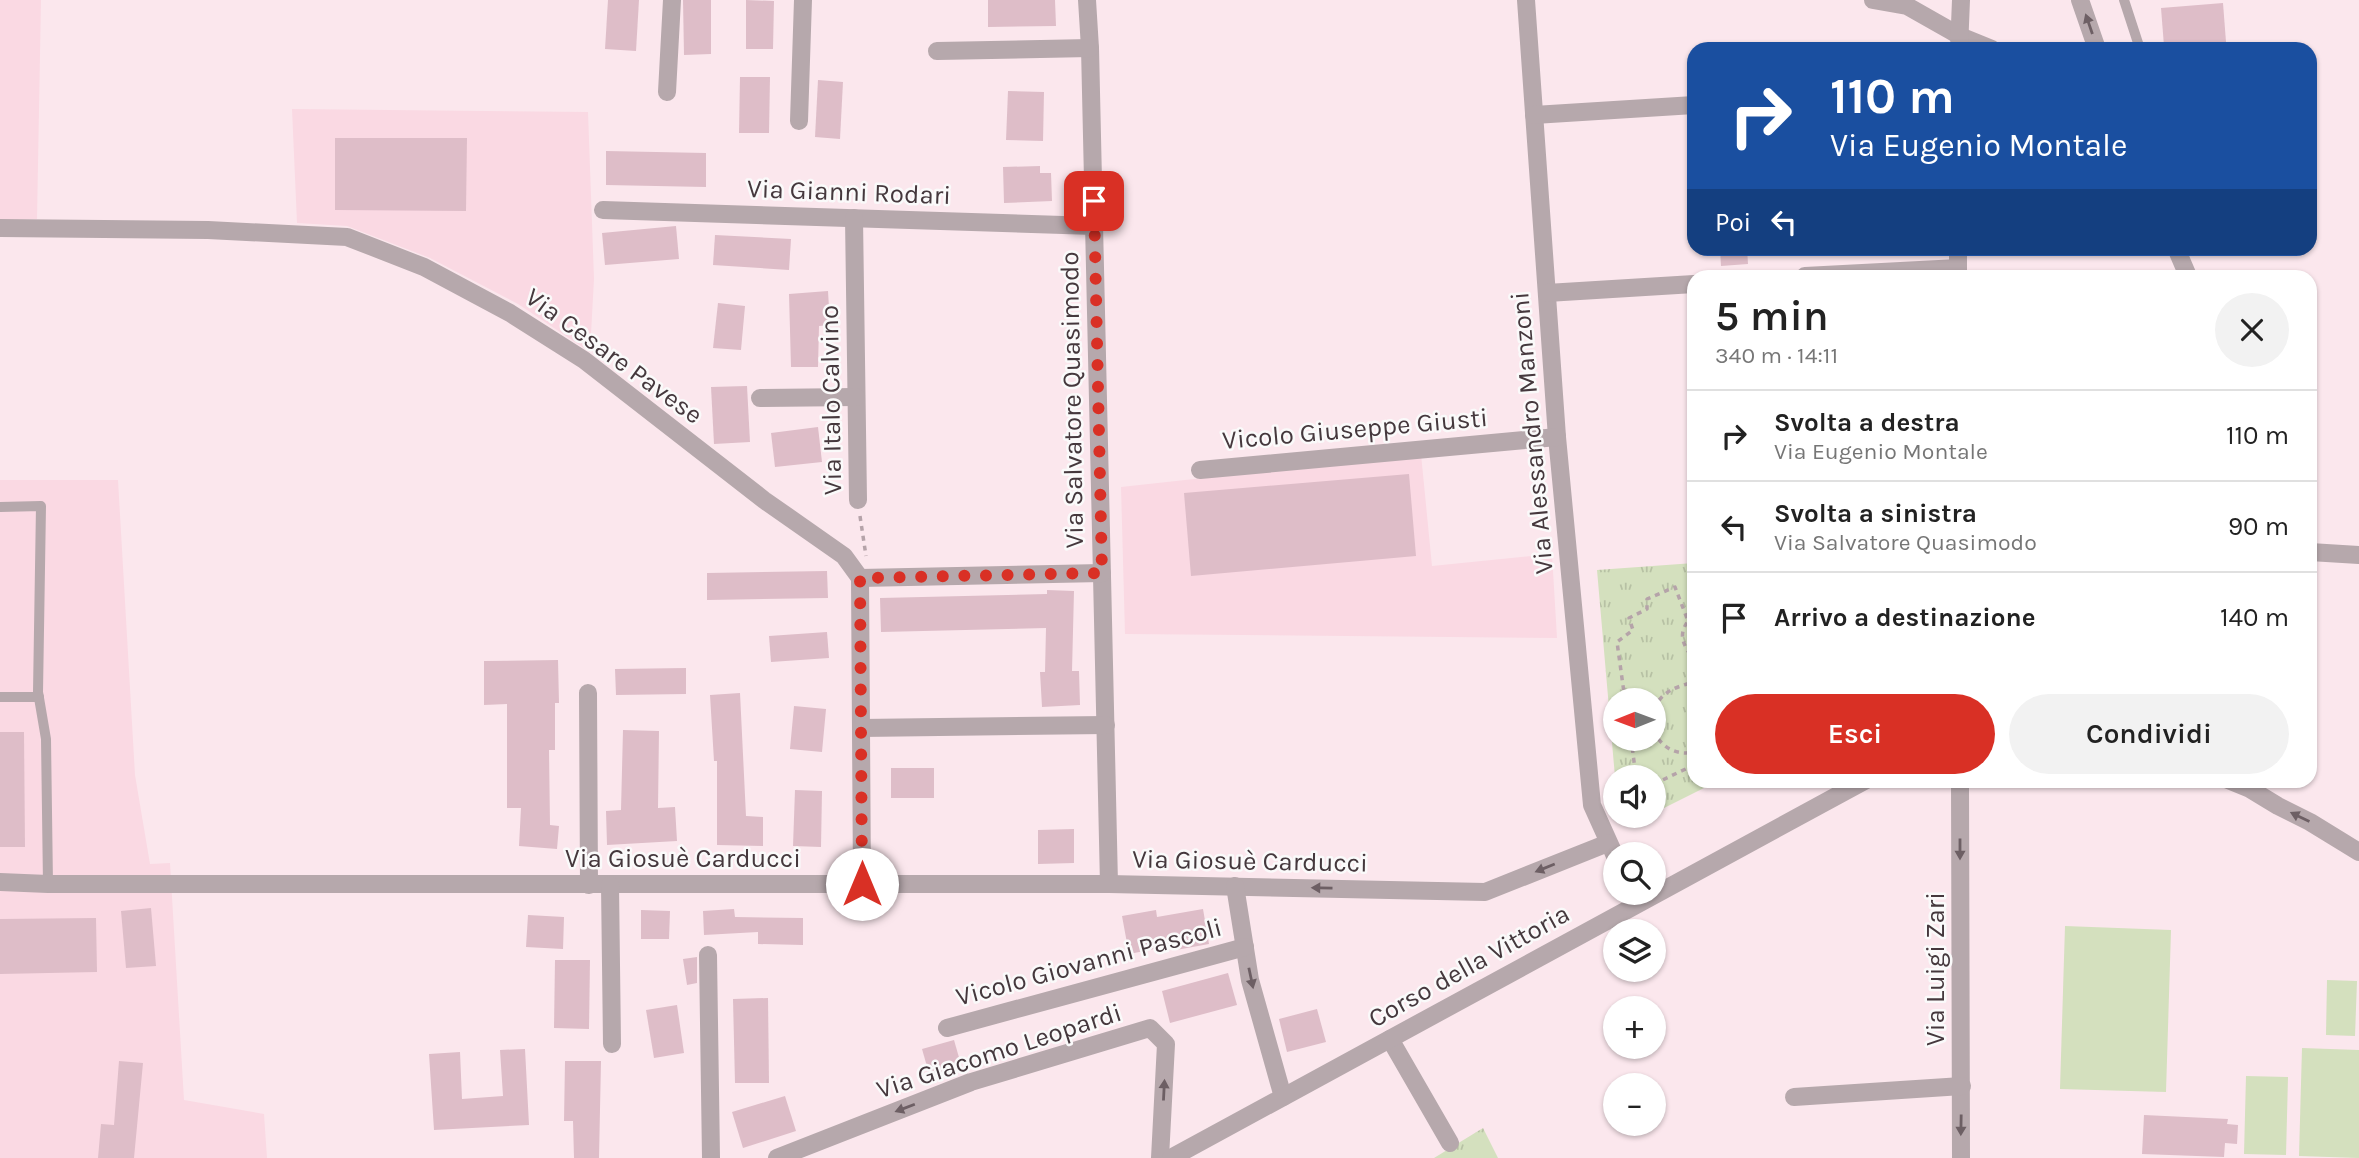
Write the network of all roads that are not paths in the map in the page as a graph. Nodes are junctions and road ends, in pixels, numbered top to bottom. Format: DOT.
graph roads {
  1 [pos="672,0"];
  2 [pos="803,0"];
  3 [pos="1087,0"];
  4 [pos="1526,0"];
  5 [pos="1874,0"];
  6 [pos="1961,0"];
  7 [pos="2080,0"];
  8 [pos="2124,0"];
  9 [pos="1959,42"];
  10 [pos="2095,42"];
  11 [pos="2138,42"];
  12 [pos="1090,48"];
  13 [pos="937,51"];
  14 [pos="667,92"];
  15 [pos="1687,105"];
  16 [pos="1534,115"];
  17 [pos="799,121"];
  18 [pos="603,210"];
  19 [pos="853,218"];
  20 [pos="1094,226"];
  21 [pos="0,228"];
  22 [pos="1687,284"];
  23 [pos="1547,293"];
  24 [pos="856,397"];
  25 [pos="760,398"];
  26 [pos="1557,437"];
  27 [pos="1200,470"];
  28 [pos="858,500"];
  29 [pos="0,507"];
  30 [pos="2317,552"];
  31 [pos="2359,555"];
  32 [pos="1102,573"];
  33 [pos="860,578"];
  34 [pos="588,693"];
  35 [pos="0,697"];
  36 [pos="39,697"];
  37 [pos="1105,724"];
  38 [pos="861,728"];
  39 [pos="1960,788"];
  40 [pos="2257,788"];
  41 [pos="1837,789"];
  42 [pos="1608,842"];
  43 [pos="2359,852"];
  44 [pos="1603,853"];
  45 [pos="0,882"];
  46 [pos="1666,882"];
  47 [pos="48,884"];
  48 [pos="862,884"];
  49 [pos="1109,884"];
  50 [pos="589,885"];
  51 [pos="610,885"];
  52 [pos="1235,886"];
  53 [pos="1625,905"];
  54 [pos="1245,947"];
  55 [pos="708,955"];
  56 [pos="947,1028"];
  57 [pos="1390,1039"];
  58 [pos="612,1044"];
  59 [pos="1962,1086"];
  60 [pos="1283,1097"];
  61 [pos="1794,1097"];
  62 [pos="1450,1143"];
  63 [pos="711,1158"];
  64 [pos="777,1158"];
  65 [pos="1160,1158"];
  66 [pos="1171,1158"];
  67 [pos="1961,1158"];
  1 -- 14 [label="street"];
  2 -- 17 [label="street"];
  3 -- 12 [label="street, Via Salvatore Quasimodo"];
  4 -- 16 [label="street, Via Alessandro Manzoni"];
  5 -- 9 [label="street"];
  6 -- 9 [label="street"];
  10 -- 7 [label="street, one-way"];
  8 -- 11 [label="lane"];
  12 -- 13 [label="street"];
  12 -- 20 [label="street, Via Salvatore Quasimodo"];
  15 -- 16 [label="street"];
  16 -- 23 [label="street, Via Alessandro Manzoni"];
  18 -- 19 [label="street, Via Gianni Rodari"];
  19 -- 20 [label="street, Via Gianni Rodari"];
  19 -- 24 [label="street, Via Italo Calvino"];
  20 -- 32 [label="street, Via Salvatore Quasimodo"];
  21 -- 33 [label="street, Via Cesare Pavese"];
  22 -- 23 [label="street"];
  23 -- 26 [label="street, Via Alessandro Manzoni"];
  24 -- 25 [label="street"];
  24 -- 28 [label="street, Via Italo Calvino"];
  26 -- 27 [label="street, Vicolo Giuseppe Giusti"];
  26 -- 42 [label="street, Via Alessandro Manzoni"];
  29 -- 36 [label="lane"];
  30 -- 31 [label="street"];
  32 -- 33 [label="street"];
  32 -- 37 [label="street, Via Salvatore Quasimodo"];
  33 -- 38 [label="street"];
  34 -- 50 [label="street"];
  35 -- 36 [label="lane"];
  36 -- 47 [label="lane"];
  37 -- 38 [label="street"];
  37 -- 49 [label="street, Via Salvatore Quasimodo"];
  38 -- 48 [label="street"];
  39 -- 59 [label="street, Via Luigi Zari, one-way"];
  43 -- 40 [label="street, one-way"];
  41 -- 46 [label="street, Corso della Vittoria"];
  44 -- 52 [label="street, Via Giosuè Carducci, one-way"];
  45 -- 47 [label="street, Via Giosuè Carducci"];
  47 -- 50 [label="street, Via Giosuè Carducci"];
  48 -- 49 [label="street, Via Giosuè Carducci"];
  48 -- 51 [label="street, Via Giosuè Carducci"];
  49 -- 52 [label="street, Via Giosuè Carducci"];
  50 -- 51 [label="street, Via Giosuè Carducci"];
  51 -- 58 [label="street"];
  52 -- 54 [label="street"];
  53 -- 57 [label="street, Corso della Vittoria"];
  54 -- 56 [label="street, Vicolo Giovanni Pascoli"];
  54 -- 60 [label="street, one-way"];
  55 -- 63 [label="street"];
  57 -- 60 [label="street, Corso della Vittoria"];
  57 -- 62 [label="street"];
  59 -- 61 [label="street"];
  59 -- 67 [label="street, Via Luigi Zari, one-way"];
  60 -- 66 [label="street, Corso della Vittoria"];
  65 -- 64 [label="street, Via Giacomo Leopardi, one-way"];
}
